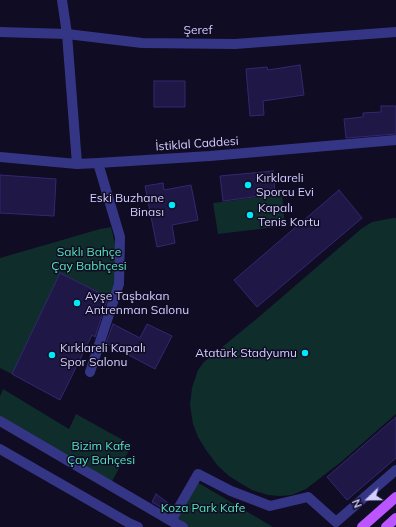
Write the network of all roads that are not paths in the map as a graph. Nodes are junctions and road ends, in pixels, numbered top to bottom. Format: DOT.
graph roads {
  1 [pos="62,0"];
  2 [pos="0,32"];
  3 [pos="396,32"];
  4 [pos="67,34"];
  5 [pos="396,140"];
  6 [pos="0,157"];
  7 [pos="98,163"];
  8 [pos="77,164"];
  9 [pos="90,372"];
  10 [pos="0,421"];
  11 [pos="0,449"];
  12 [pos="396,470"];
  13 [pos="396,497"];
  14 [pos="396,518"];
  15 [pos="171,521"];
  16 [pos="138,527"];
  17 [pos="183,527"];
  18 [pos="362,527"];
  19 [pos="386,527"];
  1 -- 4 [label="street"];
  2 -- 4 [label="street, Şeref"];
  3 -- 4 [label="street, Şeref"];
  4 -- 8 [label="street"];
  5 -- 7 [label="street, İstiklal Caddesi"];
  6 -- 8 [label="street, İstiklal Caddesi"];
  7 -- 8 [label="street, İstiklal Caddesi"];
  7 -- 9 [label="street"];
  10 -- 15 [label="street"];
  11 -- 16 [label="street"];
  12 -- 15 [label="street"];
  13 -- 18 [label="main road"];
  14 -- 19 [label="main road"];
  15 -- 17 [label="street"];
}
